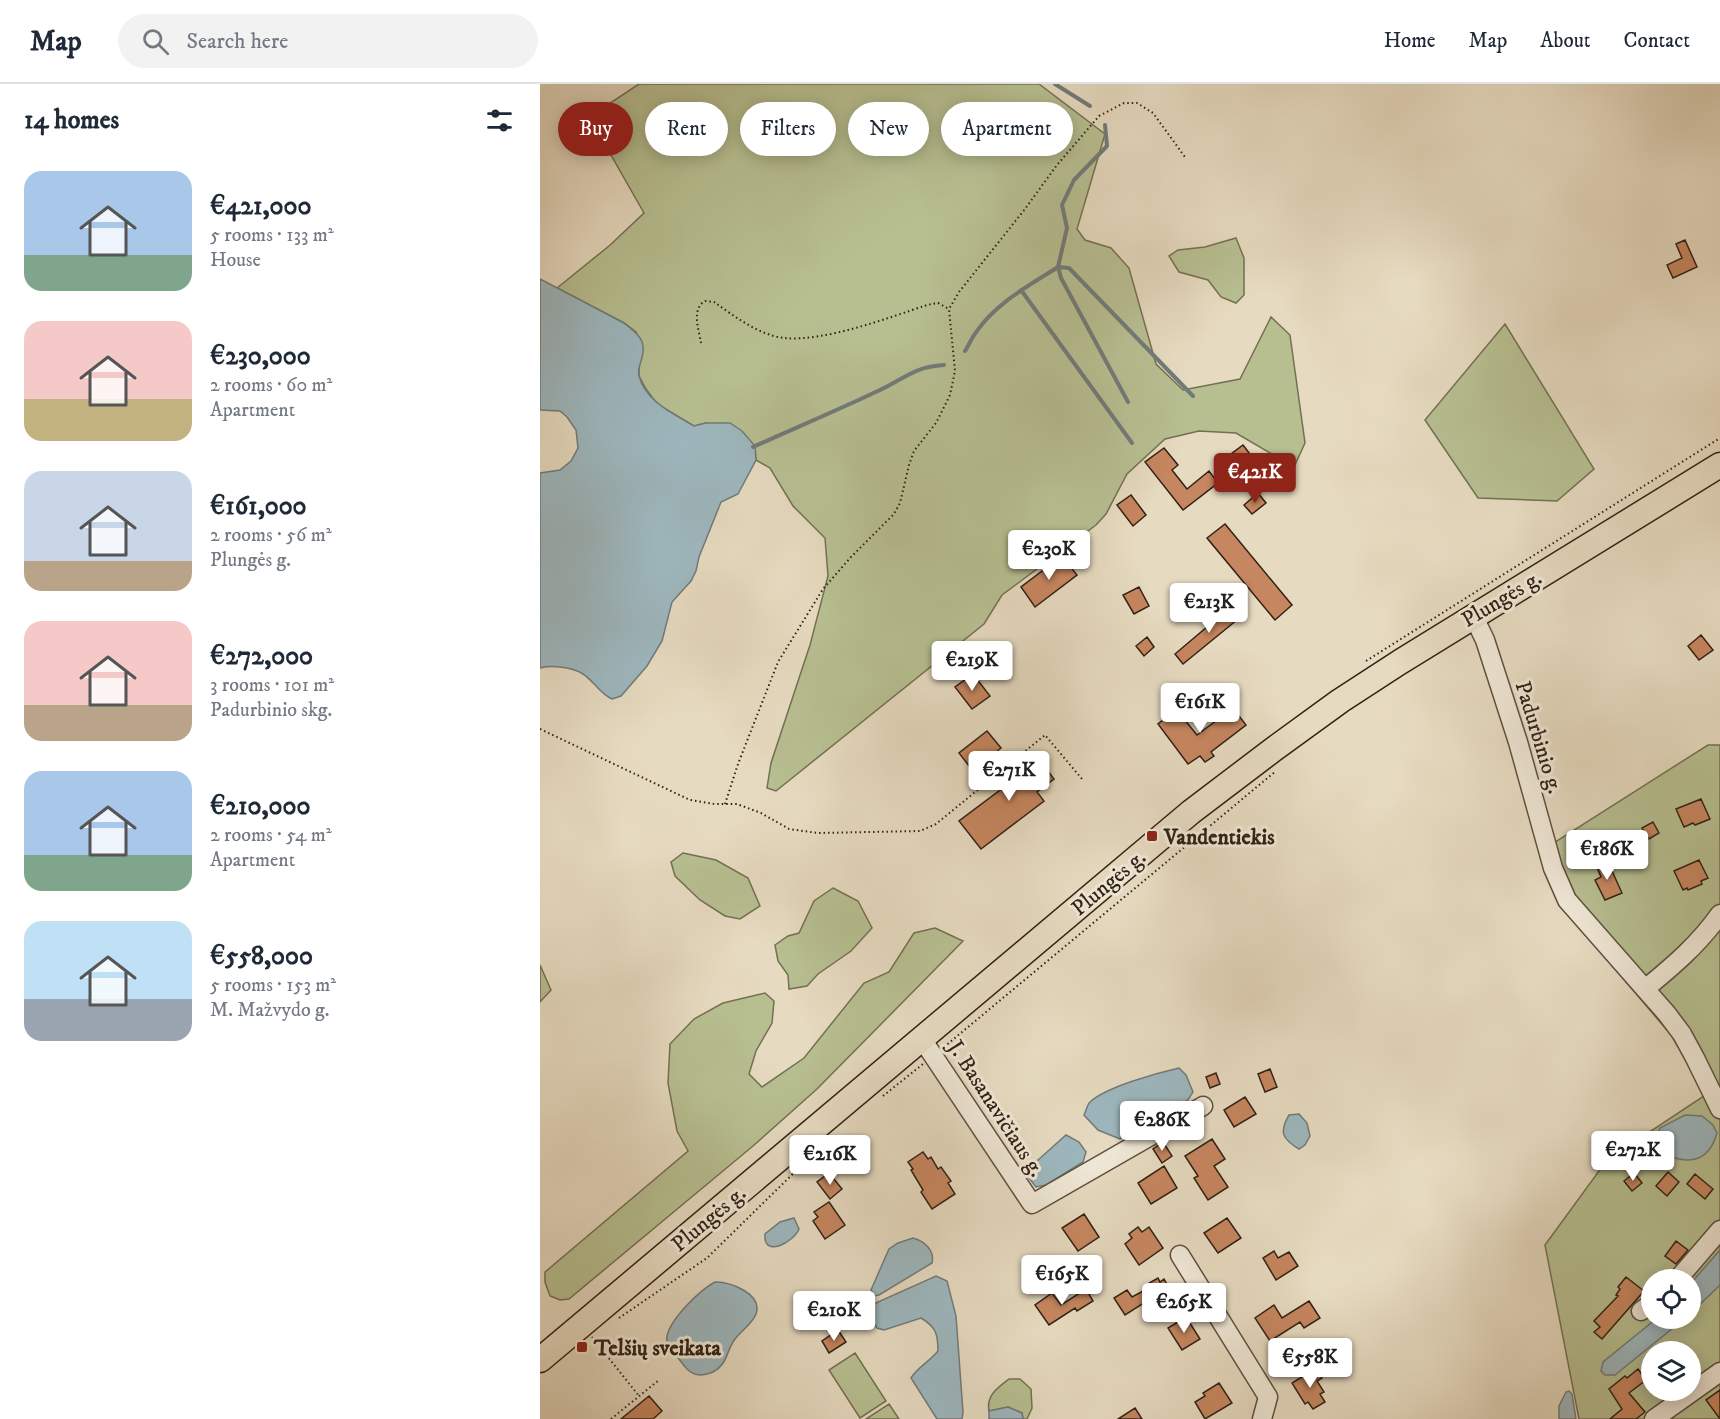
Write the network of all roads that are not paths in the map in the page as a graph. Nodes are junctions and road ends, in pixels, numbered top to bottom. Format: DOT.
graph roads {
  1 [pos="1720,465"];
  2 [pos="1473,615"];
  3 [pos="1720,914"];
  4 [pos="1645,989"];
  5 [pos="928,1047"];
  6 [pos="1203,1106"];
  7 [pos="1720,1109"];
  8 [pos="1720,1230"];
  9 [pos="1180,1255"];
  10 [pos="1686,1269"];
  11 [pos="540,1360"];
  12 [pos="1720,1372"];
  13 [pos="1262,1419"];
  14 [pos="1654,1419"];
  1 -- 2 [label="main road, Plungės g."];
  2 -- 4 [label="street, Padurbinio g."];
  2 -- 5 [label="main road, Plungės g."];
  3 -- 4 [label="street"];
  4 -- 7 [label="street, Padurbinio g."];
  5 -- 6 [label="street, J. Basanavičiaus g."];
  5 -- 11 [label="main road, Plungės g."];
  8 -- 10 [label="street"];
  9 -- 13 [label="street"];
  12 -- 14 [label="street"];
}
